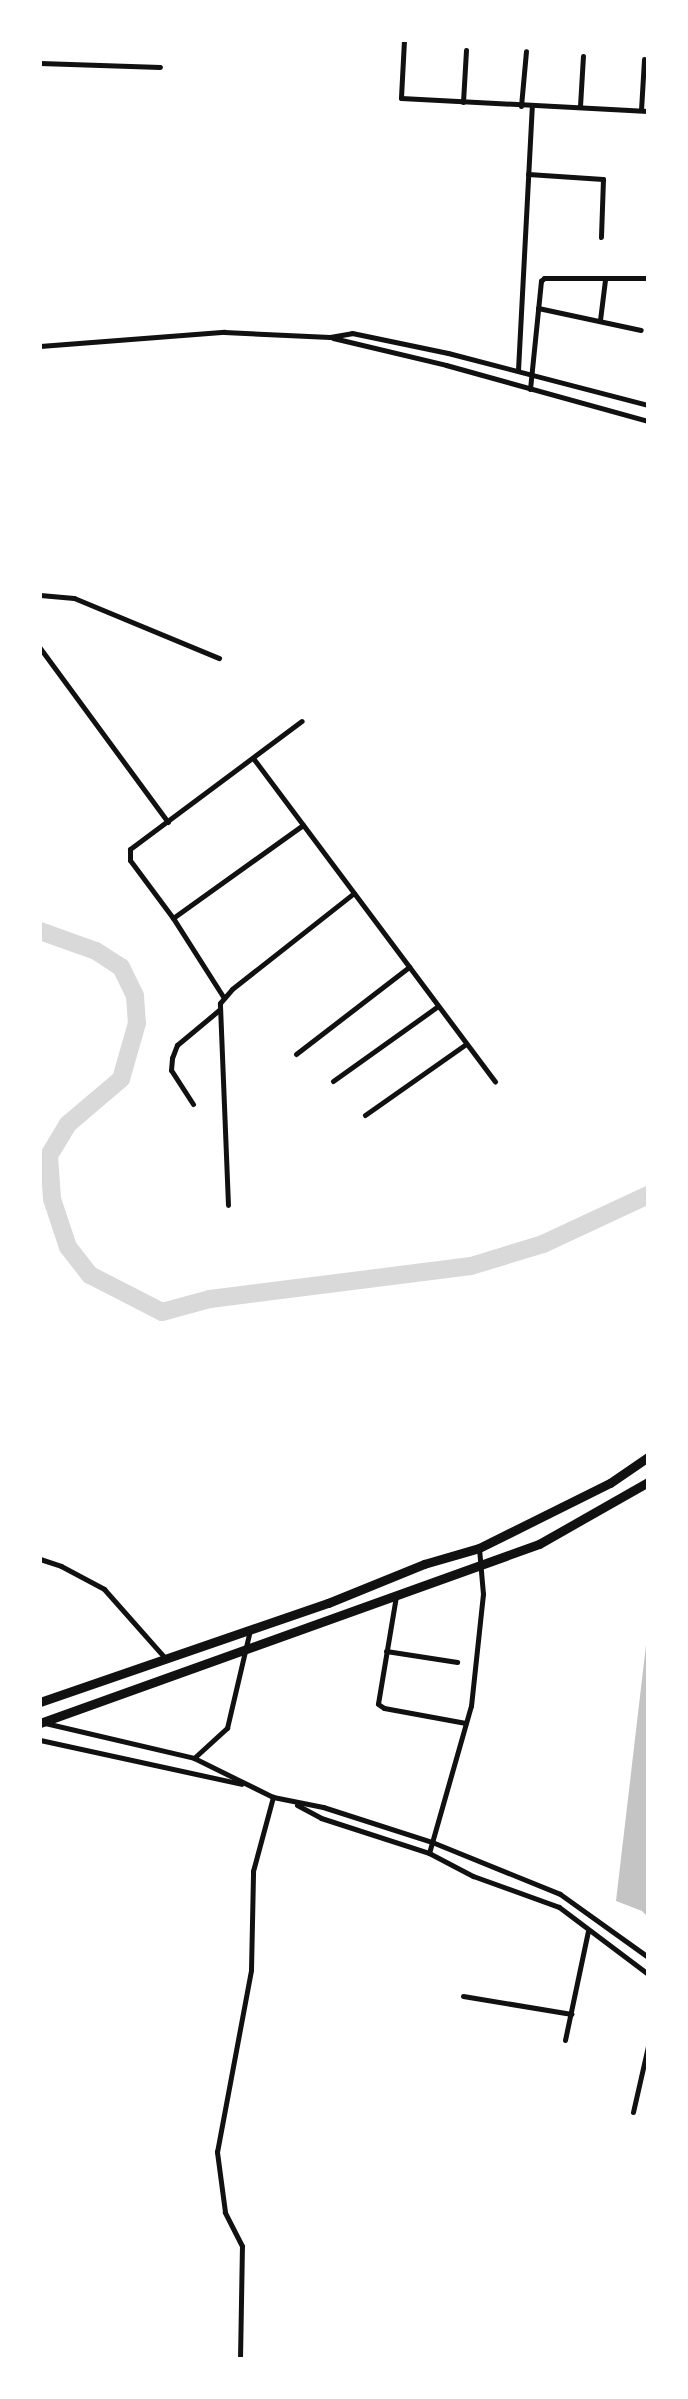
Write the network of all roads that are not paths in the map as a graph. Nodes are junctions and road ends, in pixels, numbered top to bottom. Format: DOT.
graph roads {
  1 [pos="404,40"];
  2 [pos="466,50"];
  3 [pos="526,51"];
  4 [pos="583,56"];
  5 [pos="644,59"];
  6 [pos="40,63"];
  7 [pos="160,68"];
  8 [pos="463,102"];
  9 [pos="521,106"];
  10 [pos="580,106"];
  11 [pos="532,107"];
  12 [pos="644,111"];
  13 [pos="528,174"];
  14 [pos="601,237"];
  15 [pos="648,278"];
  16 [pos="605,280"];
  17 [pos="538,308"];
  18 [pos="600,320"];
  19 [pos="641,330"];
  20 [pos="330,337"];
  21 [pos="40,346"];
  22 [pos="518,370"];
  23 [pos="532,375"];
  24 [pos="530,389"];
  25 [pos="648,405"];
  26 [pos="648,421"];
  27 [pos="40,595"];
  28 [pos="40,648"];
  29 [pos="219,657"];
  30 [pos="302,721"];
  31 [pos="253,758"];
  32 [pos="168,822"];
  33 [pos="303,825"];
  34 [pos="354,893"];
  35 [pos="173,918"];
  36 [pos="409,967"];
  37 [pos="224,998"];
  38 [pos="438,1006"];
  39 [pos="219,1010"];
  40 [pos="466,1044"];
  41 [pos="296,1054"];
  42 [pos="332,1081"];
  43 [pos="495,1082"];
  44 [pos="193,1104"];
  45 [pos="365,1115"];
  46 [pos="228,1205"];
  47 [pos="648,1457"];
  48 [pos="648,1482"];
  49 [pos="479,1548"];
  50 [pos="40,1559"];
  51 [pos="481,1565"];
  52 [pos="396,1597"];
  53 [pos="250,1630"];
  54 [pos="247,1647"];
  55 [pos="386,1651"];
  56 [pos="166,1659"];
  57 [pos="457,1662"];
  58 [pos="40,1702"];
  59 [pos="41,1723"];
  60 [pos="466,1723"];
  61 [pos="40,1740"];
  62 [pos="194,1758"];
  63 [pos="251,1786"];
  64 [pos="273,1797"];
  65 [pos="295,1803"];
  66 [pos="432,1842"];
  67 [pos="429,1853"];
  68 [pos="588,1931"];
  69 [pos="648,1957"];
  70 [pos="648,1974"];
  71 [pos="463,1996"];
  72 [pos="572,2014"];
  73 [pos="565,2040"];
  74 [pos="648,2046"];
  75 [pos="633,2112"];
  76 [pos="240,2359"];
  1 -- 8 [label="street"];
  2 -- 8 [label="street"];
  3 -- 9 [label="street"];
  4 -- 10 [label="street"];
  5 -- 12 [label="street"];
  6 -- 7 [label="street"];
  8 -- 9 [label="street"];
  9 -- 11 [label="street"];
  10 -- 11 [label="street"];
  10 -- 12 [label="street"];
  11 -- 13 [label="street"];
  13 -- 14 [label="street"];
  13 -- 22 [label="street"];
  15 -- 16 [label="street"];
  16 -- 17 [label="street"];
  16 -- 18 [label="street"];
  17 -- 18 [label="street"];
  17 -- 23 [label="street"];
  18 -- 19 [label="street"];
  20 -- 21 [label="street"];
  20 -- 22 [label="street"];
  20 -- 24 [label="street"];
  22 -- 23 [label="street"];
  23 -- 24 [label="street"];
  23 -- 25 [label="street"];
  24 -- 26 [label="street"];
  27 -- 29 [label="street"];
  28 -- 32 [label="street"];
  30 -- 31 [label="street"];
  31 -- 32 [label="street"];
  31 -- 33 [label="street"];
  32 -- 35 [label="street"];
  33 -- 34 [label="street"];
  33 -- 35 [label="street"];
  34 -- 36 [label="street"];
  34 -- 37 [label="street"];
  35 -- 37 [label="street"];
  36 -- 38 [label="street"];
  36 -- 41 [label="street"];
  37 -- 39 [label="street"];
  38 -- 40 [label="street"];
  38 -- 42 [label="street"];
  39 -- 44 [label="street"];
  39 -- 46 [label="street"];
  40 -- 43 [label="street"];
  40 -- 45 [label="street"];
  47 -- 49 [label="main road"];
  48 -- 51 [label="main road"];
  49 -- 51 [label="street"];
  49 -- 53 [label="main road"];
  50 -- 56 [label="street"];
  51 -- 52 [label="main road"];
  51 -- 60 [label="street"];
  52 -- 54 [label="main road"];
  52 -- 55 [label="street"];
  53 -- 54 [label="street"];
  53 -- 56 [label="main road"];
  54 -- 59 [label="main road"];
  54 -- 62 [label="street"];
  55 -- 57 [label="street"];
  55 -- 60 [label="street"];
  56 -- 58 [label="main road"];
  59 -- 62 [label="street"];
  60 -- 66 [label="street"];
  61 -- 63 [label="street"];
  62 -- 63 [label="street"];
  63 -- 64 [label="street"];
  64 -- 65 [label="street"];
  64 -- 76 [label="street"];
  65 -- 66 [label="street"];
  65 -- 67 [label="street"];
  66 -- 67 [label="street"];
  66 -- 69 [label="street"];
  67 -- 68 [label="street"];
  68 -- 70 [label="street"];
  68 -- 72 [label="street"];
  71 -- 72 [label="street"];
  72 -- 73 [label="street"];
  74 -- 75 [label="street"];
}
